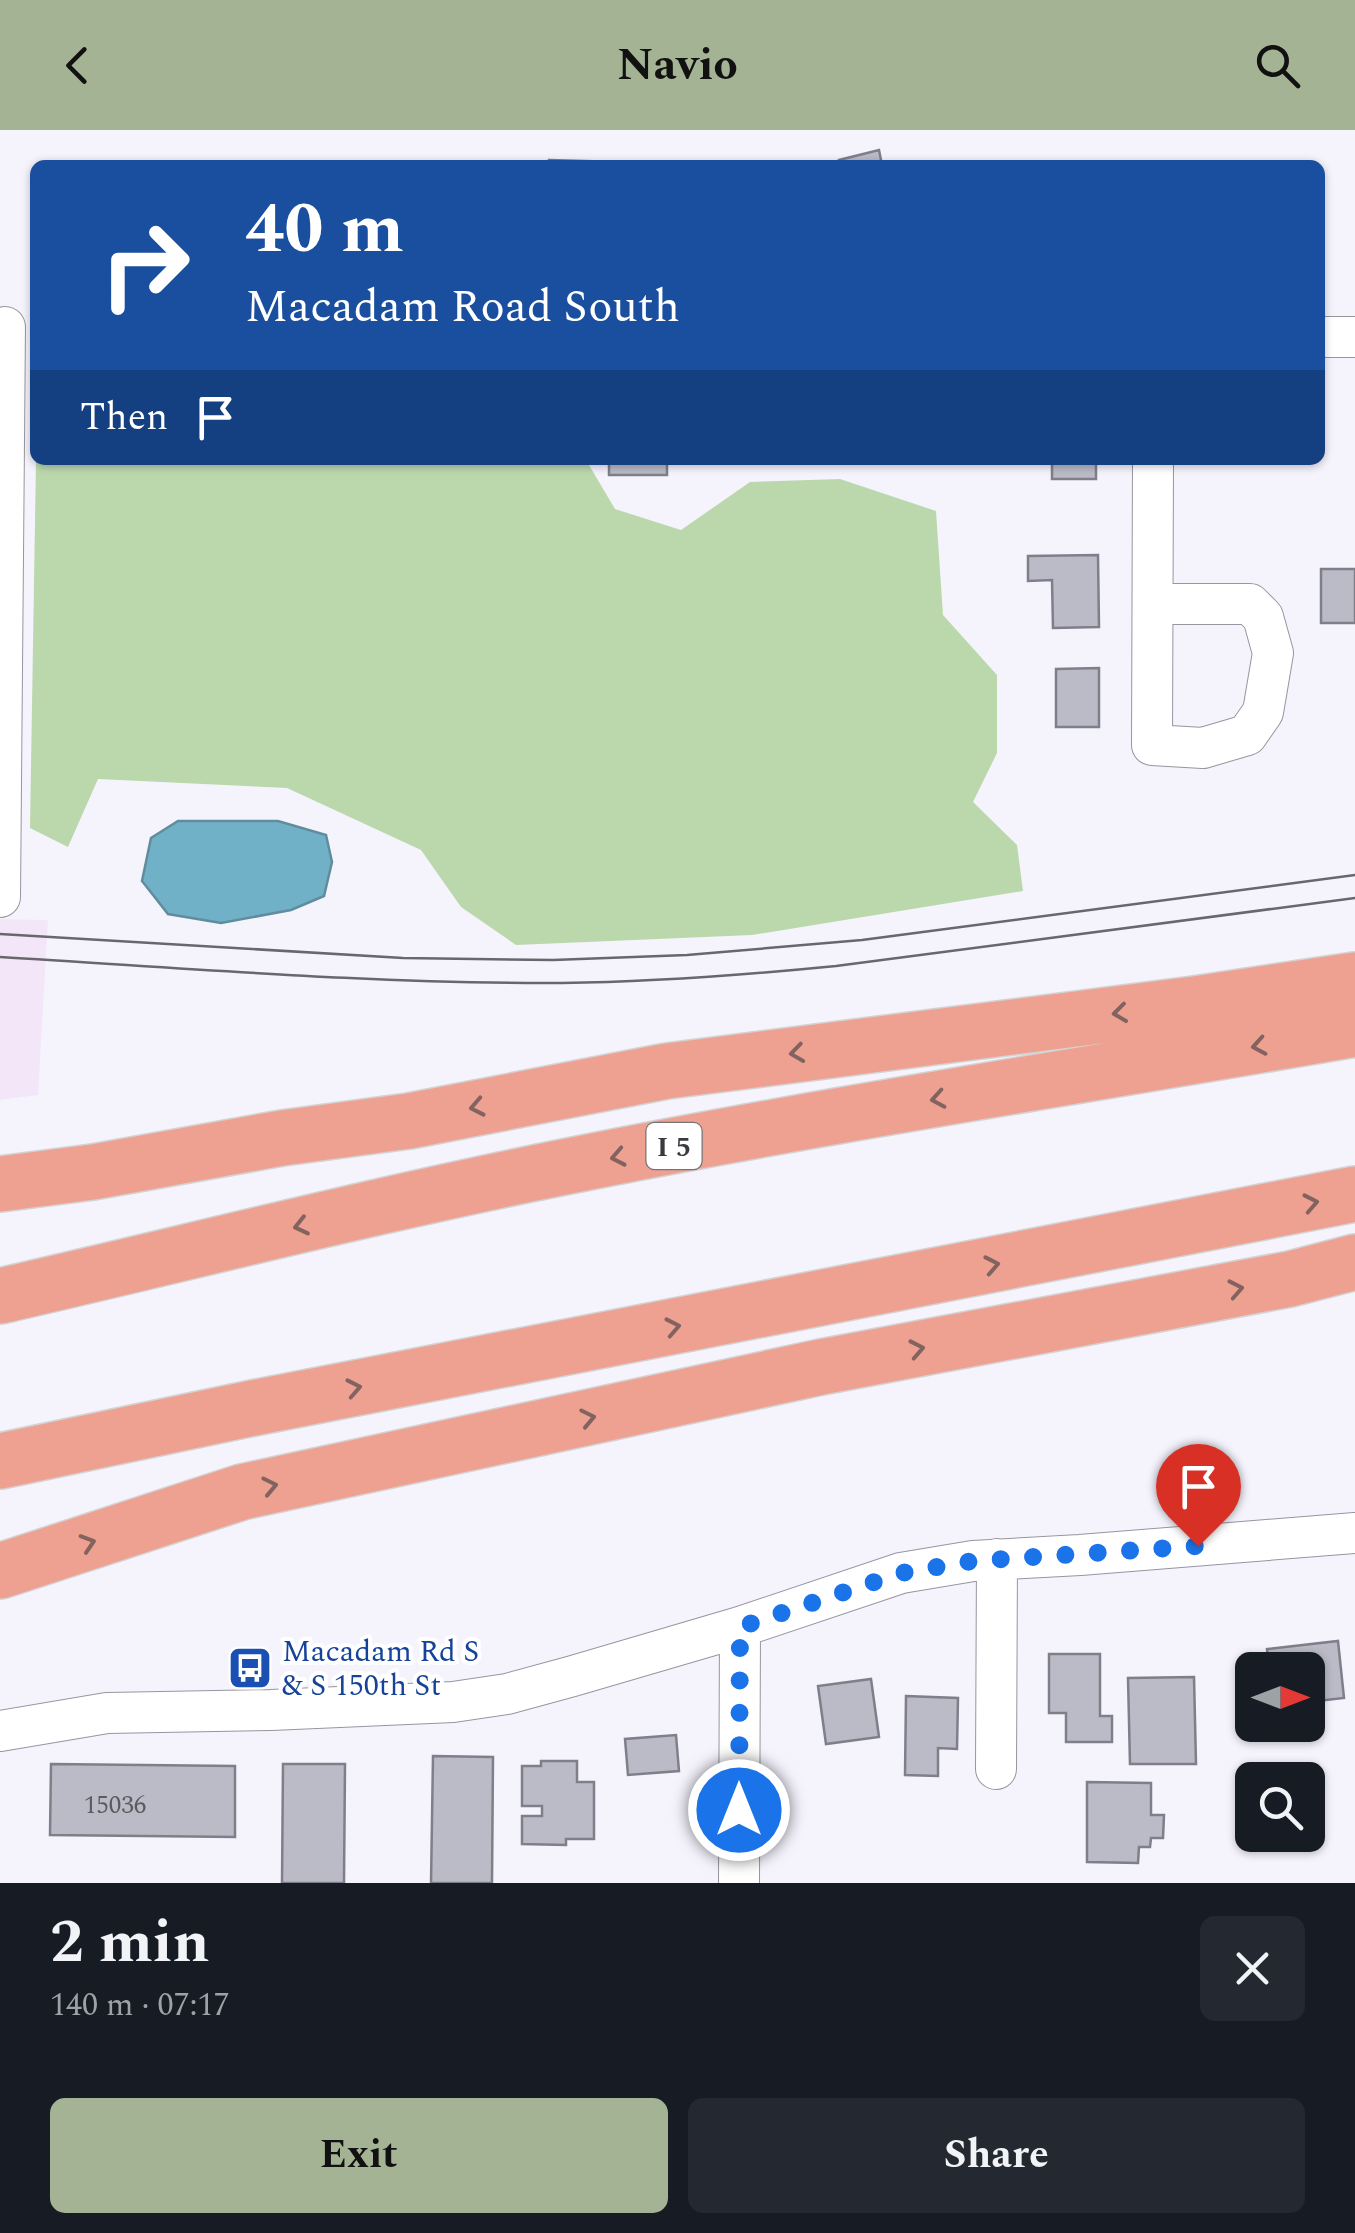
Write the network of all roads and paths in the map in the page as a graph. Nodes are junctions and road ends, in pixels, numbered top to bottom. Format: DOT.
graph roads {
  1 [pos="13,328"];
  2 [pos="1325,337"];
  3 [pos="1355,337"];
  4 [pos="1154,465"];
  5 [pos="1152,604"];
  6 [pos="0,886"];
  7 [pos="0,897"];
  8 [pos="1355,980"];
  9 [pos="1355,1029"];
  10 [pos="409,1121"];
  11 [pos="0,1184"];
  12 [pos="1355,1194"];
  13 [pos="0,1214"];
  14 [pos="1355,1262"];
  15 [pos="0,1296"];
  16 [pos="258,1406"];
  17 [pos="0,1461"];
  18 [pos="0,1484"];
  19 [pos="1355,1533"];
  20 [pos="997,1560"];
  21 [pos="0,1571"];
  22 [pos="740,1627"];
  23 [pos="0,1730"];
  24 [pos="996,1769"];
  25 [pos="738,1883"];
  1 -- 6 [label="street"];
  2 -- 3 [label="street"];
  4 -- 5 [label="street"];
  5 -- 5 [label="street"];
  6 -- 7 [label="street"];
  8 -- 10 [label="highway, one-way"];
  9 -- 15 [label="highway, I 5, one-way"];
  10 -- 11 [label="highway"];
  10 -- 13 [label="highway"];
  16 -- 12 [label="highway, one-way"];
  21 -- 14 [label="highway, one-way"];
  16 -- 17 [label="highway"];
  16 -- 18 [label="highway"];
  19 -- 20 [label="street"];
  20 -- 22 [label="street"];
  20 -- 24 [label="street"];
  22 -- 23 [label="street"];
  22 -- 25 [label="street"];
}
